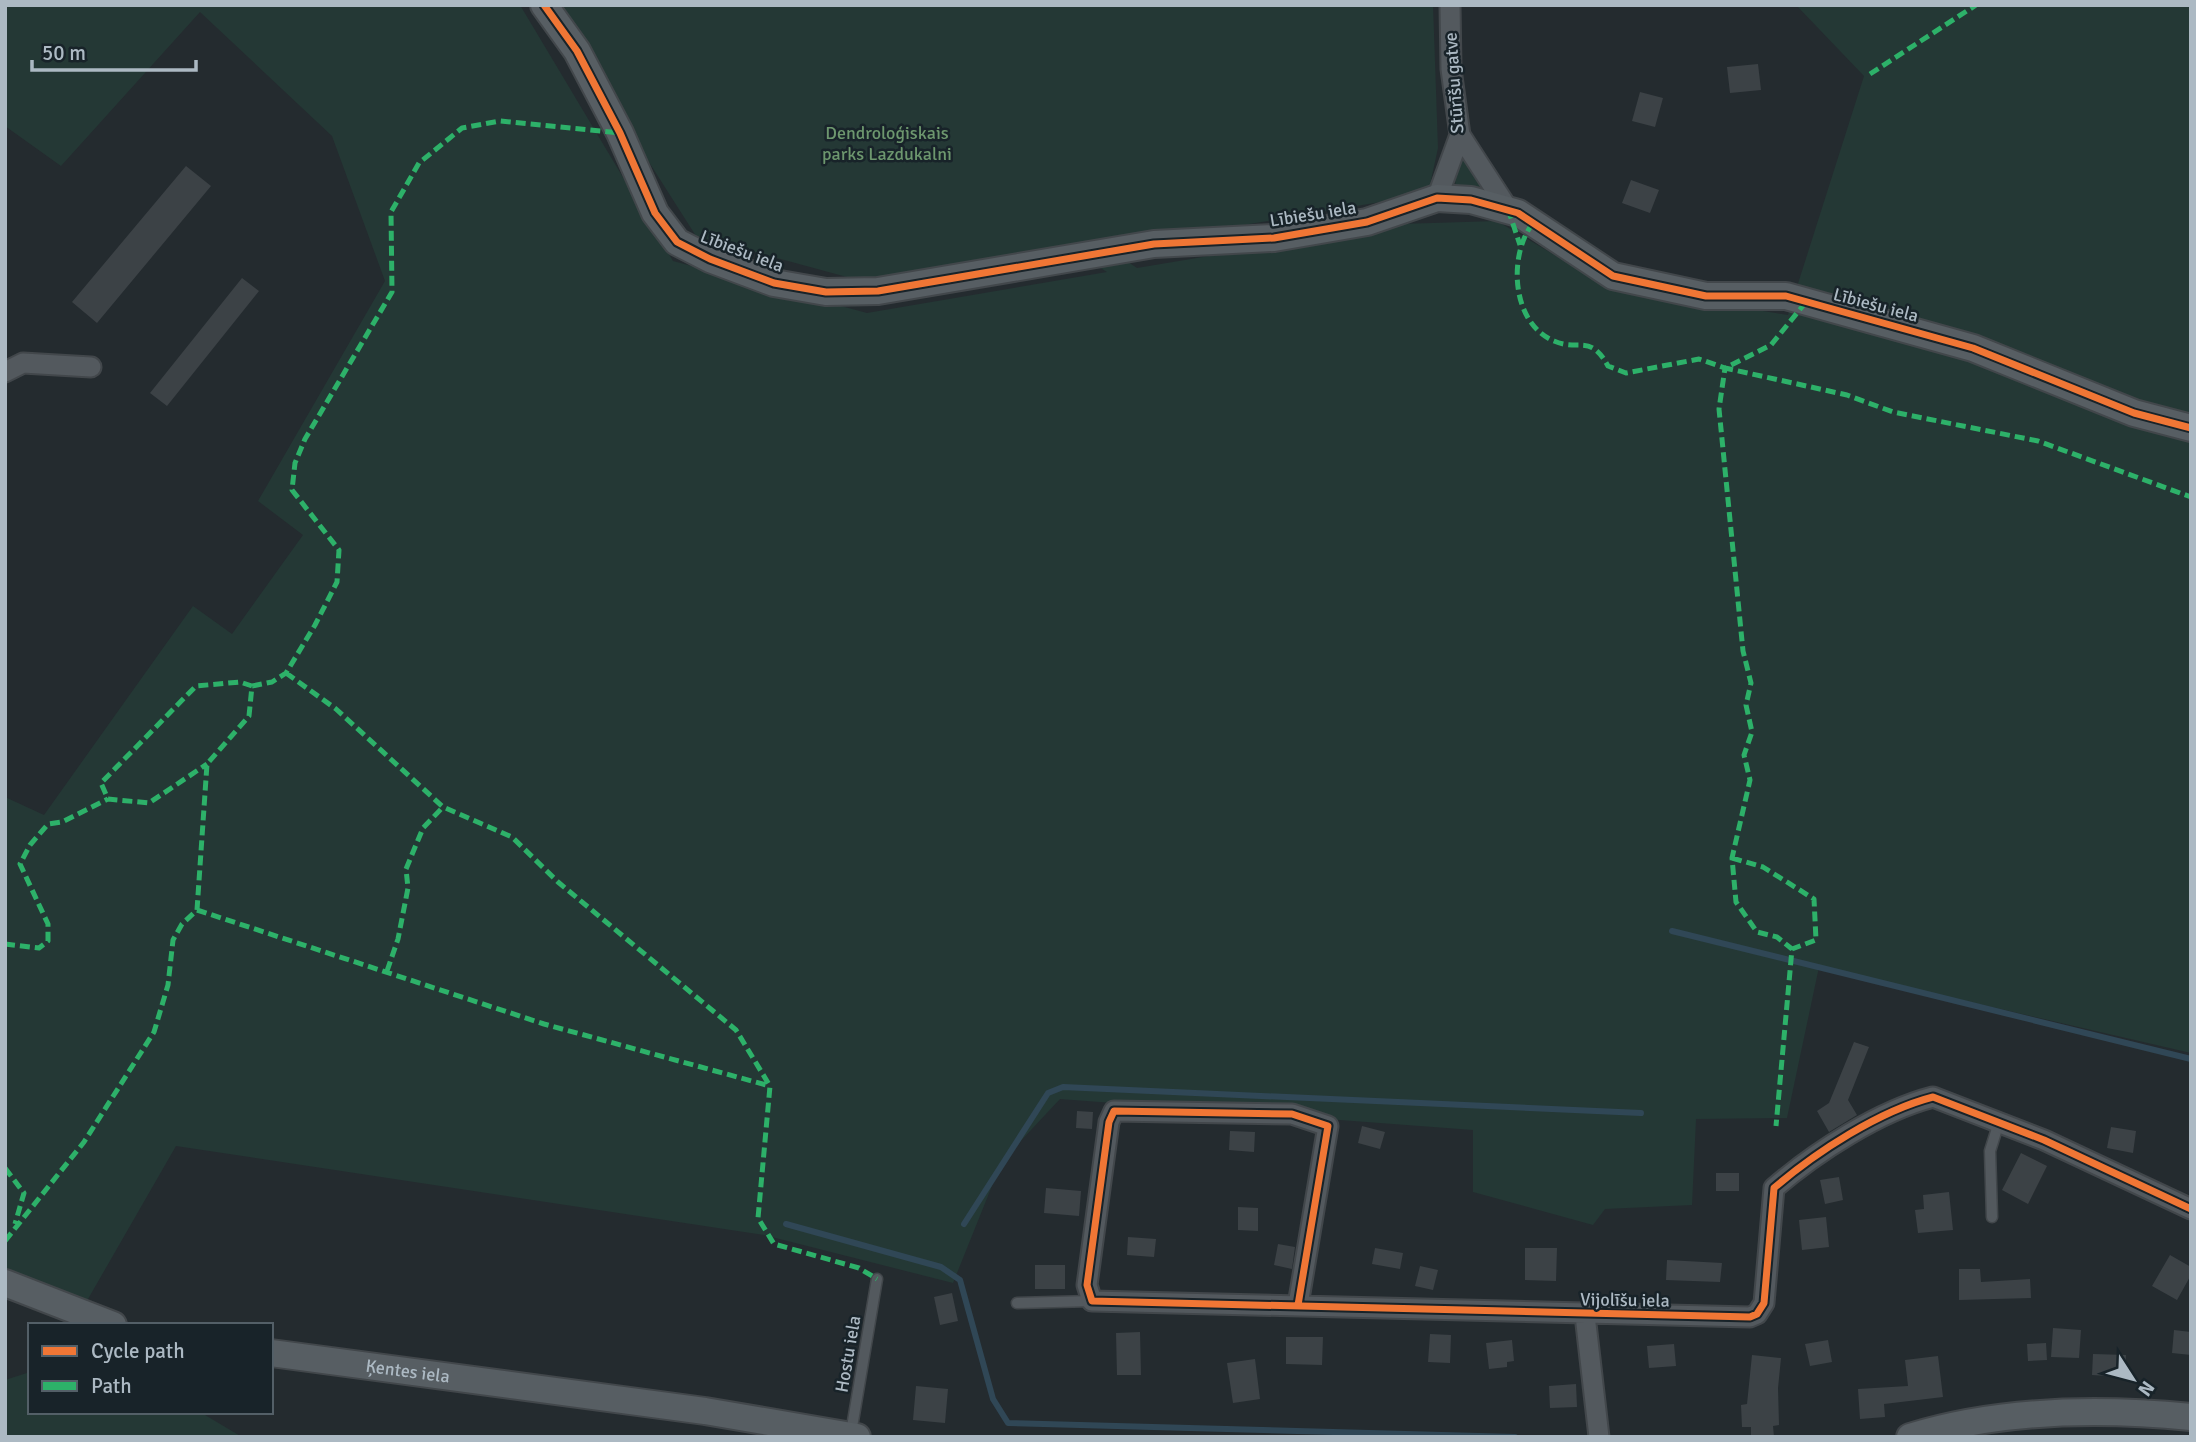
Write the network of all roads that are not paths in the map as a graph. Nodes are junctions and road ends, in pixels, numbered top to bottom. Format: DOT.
graph roads {
  1 [pos="544,5"];
  2 [pos="1450,5"];
  3 [pos="1460,135"];
  4 [pos="1437,198"];
  5 [pos="1508,209"];
  6 [pos="91,367"];
  7 [pos="5,372"];
  8 [pos="2191,428"];
  9 [pos="1999,1122"];
  10 [pos="2191,1209"];
  11 [pos="1992,1217"];
  12 [pos="877,1279"];
  13 [pos="5,1283"];
  14 [pos="1092,1301"];
  15 [pos="1017,1303"];
  16 [pos="1298,1305"];
  17 [pos="1585,1315"];
  18 [pos="108,1323"];
  19 [pos="273,1353"];
  20 [pos="2191,1417"];
  21 [pos="853,1436"];
  22 [pos="1599,1437"];
  23 [pos="1910,1437"];
  1 -- 4 [label="street, Lībiešu iela"];
  2 -- 3 [label="street, Stūrīšu gatve"];
  3 -- 4 [label="street, Stūrīšu gatve"];
  3 -- 5 [label="street"];
  4 -- 5 [label="street, Lībiešu iela"];
  5 -- 8 [label="street, Lībiešu iela"];
  6 -- 7 [label="street"];
  9 -- 10 [label="street, Vijolīšu iela"];
  9 -- 11 [label="lane"];
  9 -- 17 [label="street, Vijolīšu iela"];
  12 -- 21 [label="lane, Hostu iela"];
  13 -- 18 [label="street"];
  14 -- 15 [label="lane, Vijolīšu iela"];
  14 -- 16 [label="street, Vijolīšu iela"];
  14 -- 16 [label="street"];
  16 -- 17 [label="street, Vijolīšu iela"];
  17 -- 22 [label="street"];
  19 -- 21 [label="street, Ķentes iela"];
  20 -- 23 [label="street"];
}
